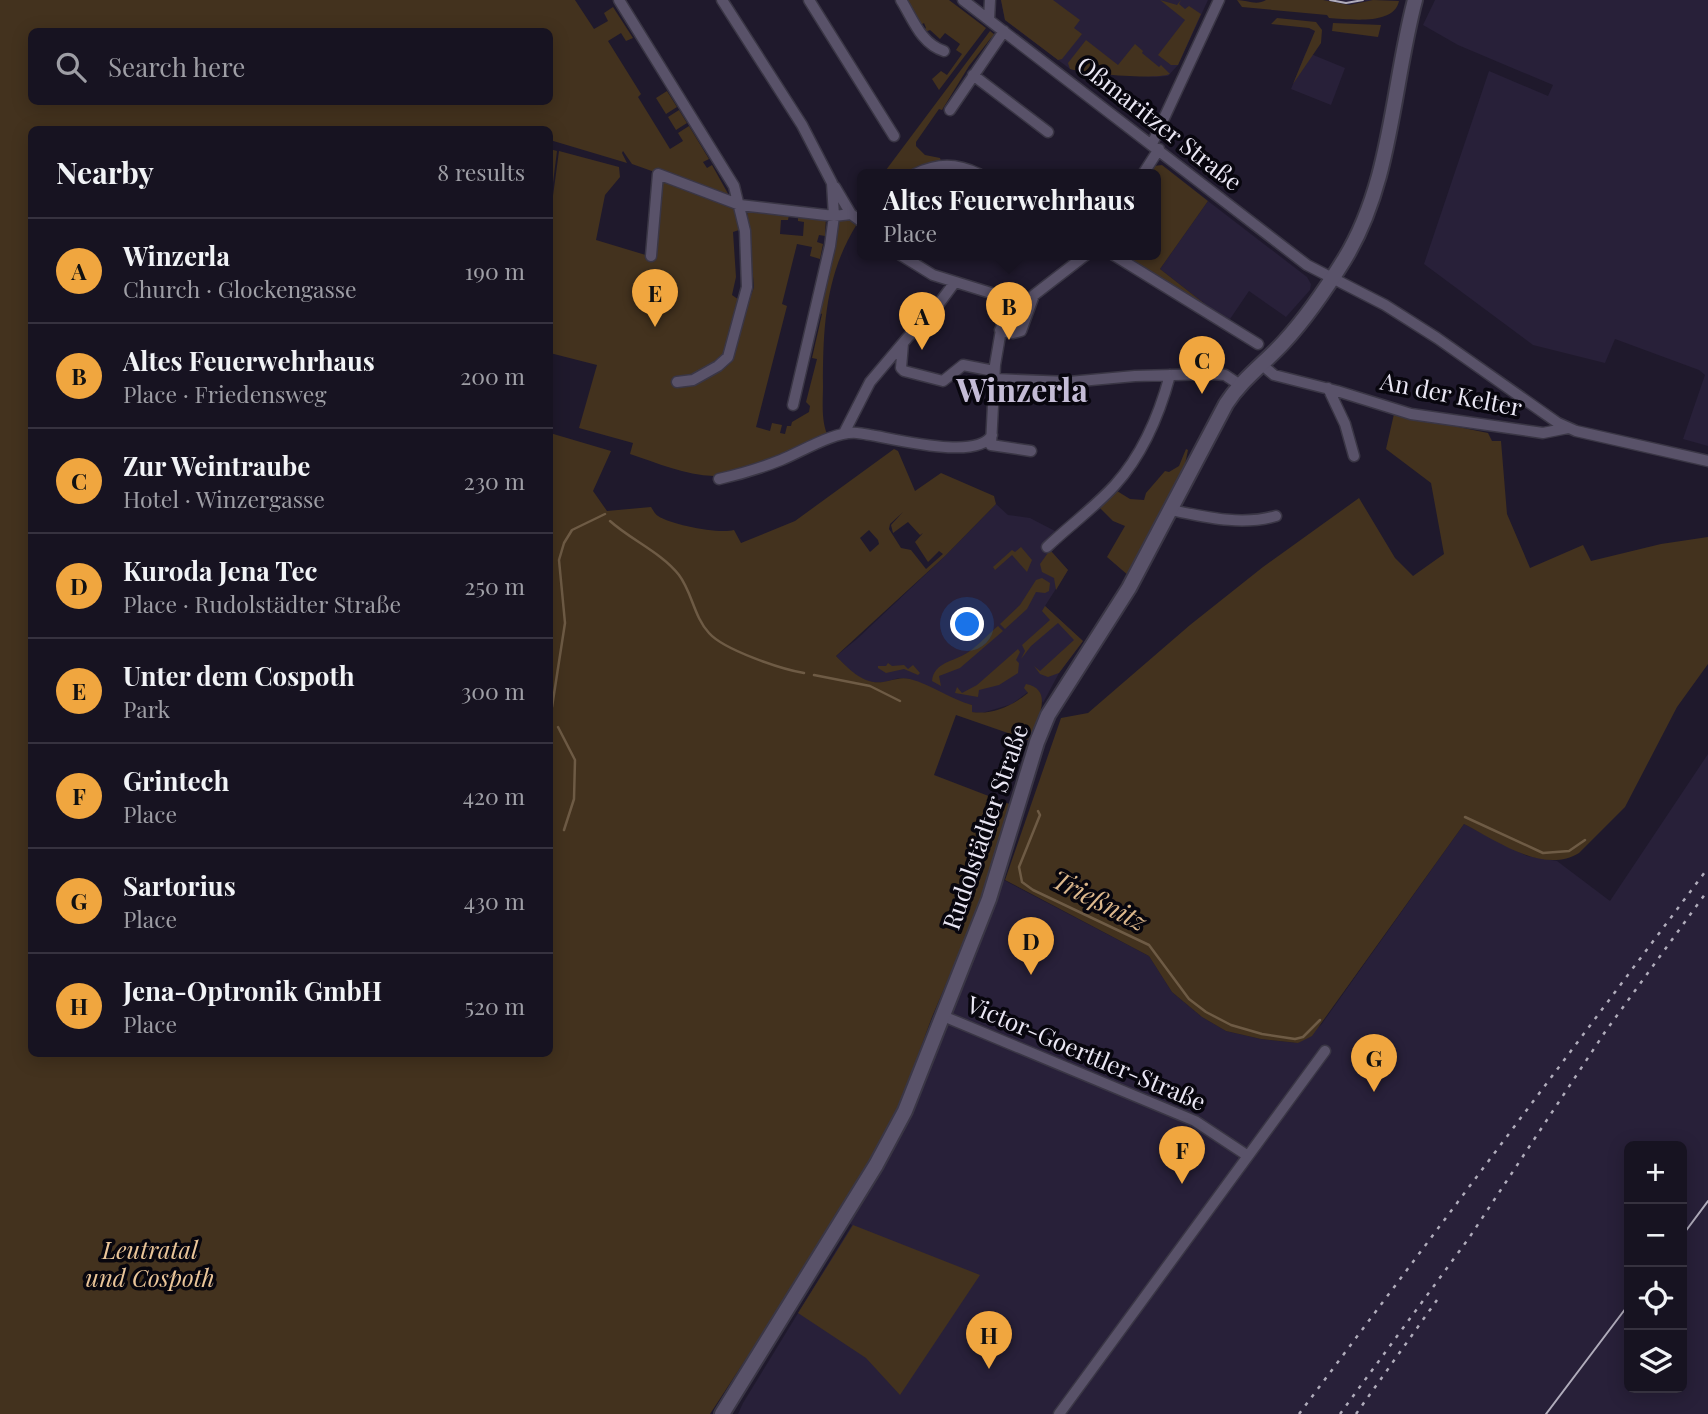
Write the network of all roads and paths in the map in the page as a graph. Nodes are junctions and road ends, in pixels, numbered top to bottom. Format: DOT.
graph roads {
  1 [pos="619,0"];
  2 [pos="722,0"];
  3 [pos="808,0"];
  4 [pos="901,0"];
  5 [pos="963,0"];
  6 [pos="990,0"];
  7 [pos="1219,0"];
  8 [pos="1415,0"];
  9 [pos="989,20"];
  10 [pos="1004,31"];
  11 [pos="944,51"];
  12 [pos="972,75"];
  13 [pos="950,110"];
  14 [pos="1048,132"];
  15 [pos="894,136"];
  16 [pos="1155,147"];
  17 [pos="929,169"];
  18 [pos="968,169"];
  19 [pos="1145,169"];
  20 [pos="832,183"];
  21 [pos="740,205"];
  22 [pos="834,216"];
  23 [pos="857,216"];
  24 [pos="857,217"];
  25 [pos="651,256"];
  26 [pos="909,260"];
  27 [pos="1079,260"];
  28 [pos="1122,260"];
  29 [pos="1332,278"];
  30 [pos="956,282"];
  31 [pos="1000,330"];
  32 [pos="903,342"];
  33 [pos="1258,344"];
  34 [pos="1261,364"];
  35 [pos="994,375"];
  36 [pos="1170,375"];
  37 [pos="677,382"];
  38 [pos="1240,385"];
  39 [pos="1328,388"];
  40 [pos="793,405"];
  41 [pos="1568,428"];
  42 [pos="844,433"];
  43 [pos="992,434"];
  44 [pos="1031,451"];
  45 [pos="1354,456"];
  46 [pos="1708,461"];
  47 [pos="719,479"];
  48 [pos="1171,510"];
  49 [pos="1276,516"];
  50 [pos="1047,547"];
  51 [pos="943,1016"];
  52 [pos="1325,1051"];
  53 [pos="1248,1156"];
  54 [pos="722,1414"];
  55 [pos="1059,1414"];
  1 -- 21 [label="street"];
  2 -- 20 [label="street"];
  3 -- 15 [label="street"];
  4 -- 11 [label="street"];
  5 -- 9 [label="street, Oßmaritzer Straße"];
  6 -- 9 [label="street"];
  7 -- 16 [label="street"];
  8 -- 29 [label="street, Rudolstädter Straße"];
  9 -- 10 [label="street, Oßmaritzer Straße"];
  10 -- 12 [label="street"];
  10 -- 16 [label="street, Oßmaritzer Straße"];
  12 -- 13 [label="street"];
  12 -- 14 [label="street"];
  16 -- 19 [label="street"];
  16 -- 29 [label="street, Oßmaritzer Straße"];
  17 -- 18 [label="street"];
  20 -- 22 [label="street"];
  20 -- 23 [label="street"];
  21 -- 22 [label="street"];
  21 -- 25 [label="street"];
  21 -- 37 [label="street"];
  22 -- 24 [label="street"];
  22 -- 40 [label="street"];
  26 -- 30 [label="street"];
  27 -- 31 [label="street"];
  28 -- 33 [label="street"];
  29 -- 34 [label="street, Rudolstädter Straße"];
  29 -- 41 [label="street, Oßmaritzer Straße"];
  30 -- 31 [label="street"];
  30 -- 32 [label="street"];
  31 -- 35 [label="street"];
  32 -- 35 [label="street"];
  32 -- 42 [label="street"];
  34 -- 38 [label="street, Rudolstädter Straße"];
  34 -- 39 [label="street, An der Kelter"];
  35 -- 36 [label="street"];
  35 -- 43 [label="street"];
  36 -- 38 [label="street"];
  36 -- 50 [label="street"];
  38 -- 48 [label="street, Rudolstädter Straße"];
  39 -- 41 [label="street, An der Kelter"];
  39 -- 45 [label="street"];
  41 -- 46 [label="street"];
  42 -- 43 [label="street"];
  42 -- 47 [label="street"];
  43 -- 44 [label="street"];
  48 -- 49 [label="street"];
  48 -- 51 [label="street, Rudolstädter Straße"];
  51 -- 53 [label="street, Victor-Goerttler-Straße"];
  51 -- 54 [label="street, Rudolstädter Straße"];
  52 -- 53 [label="street"];
  53 -- 55 [label="street"];
}
